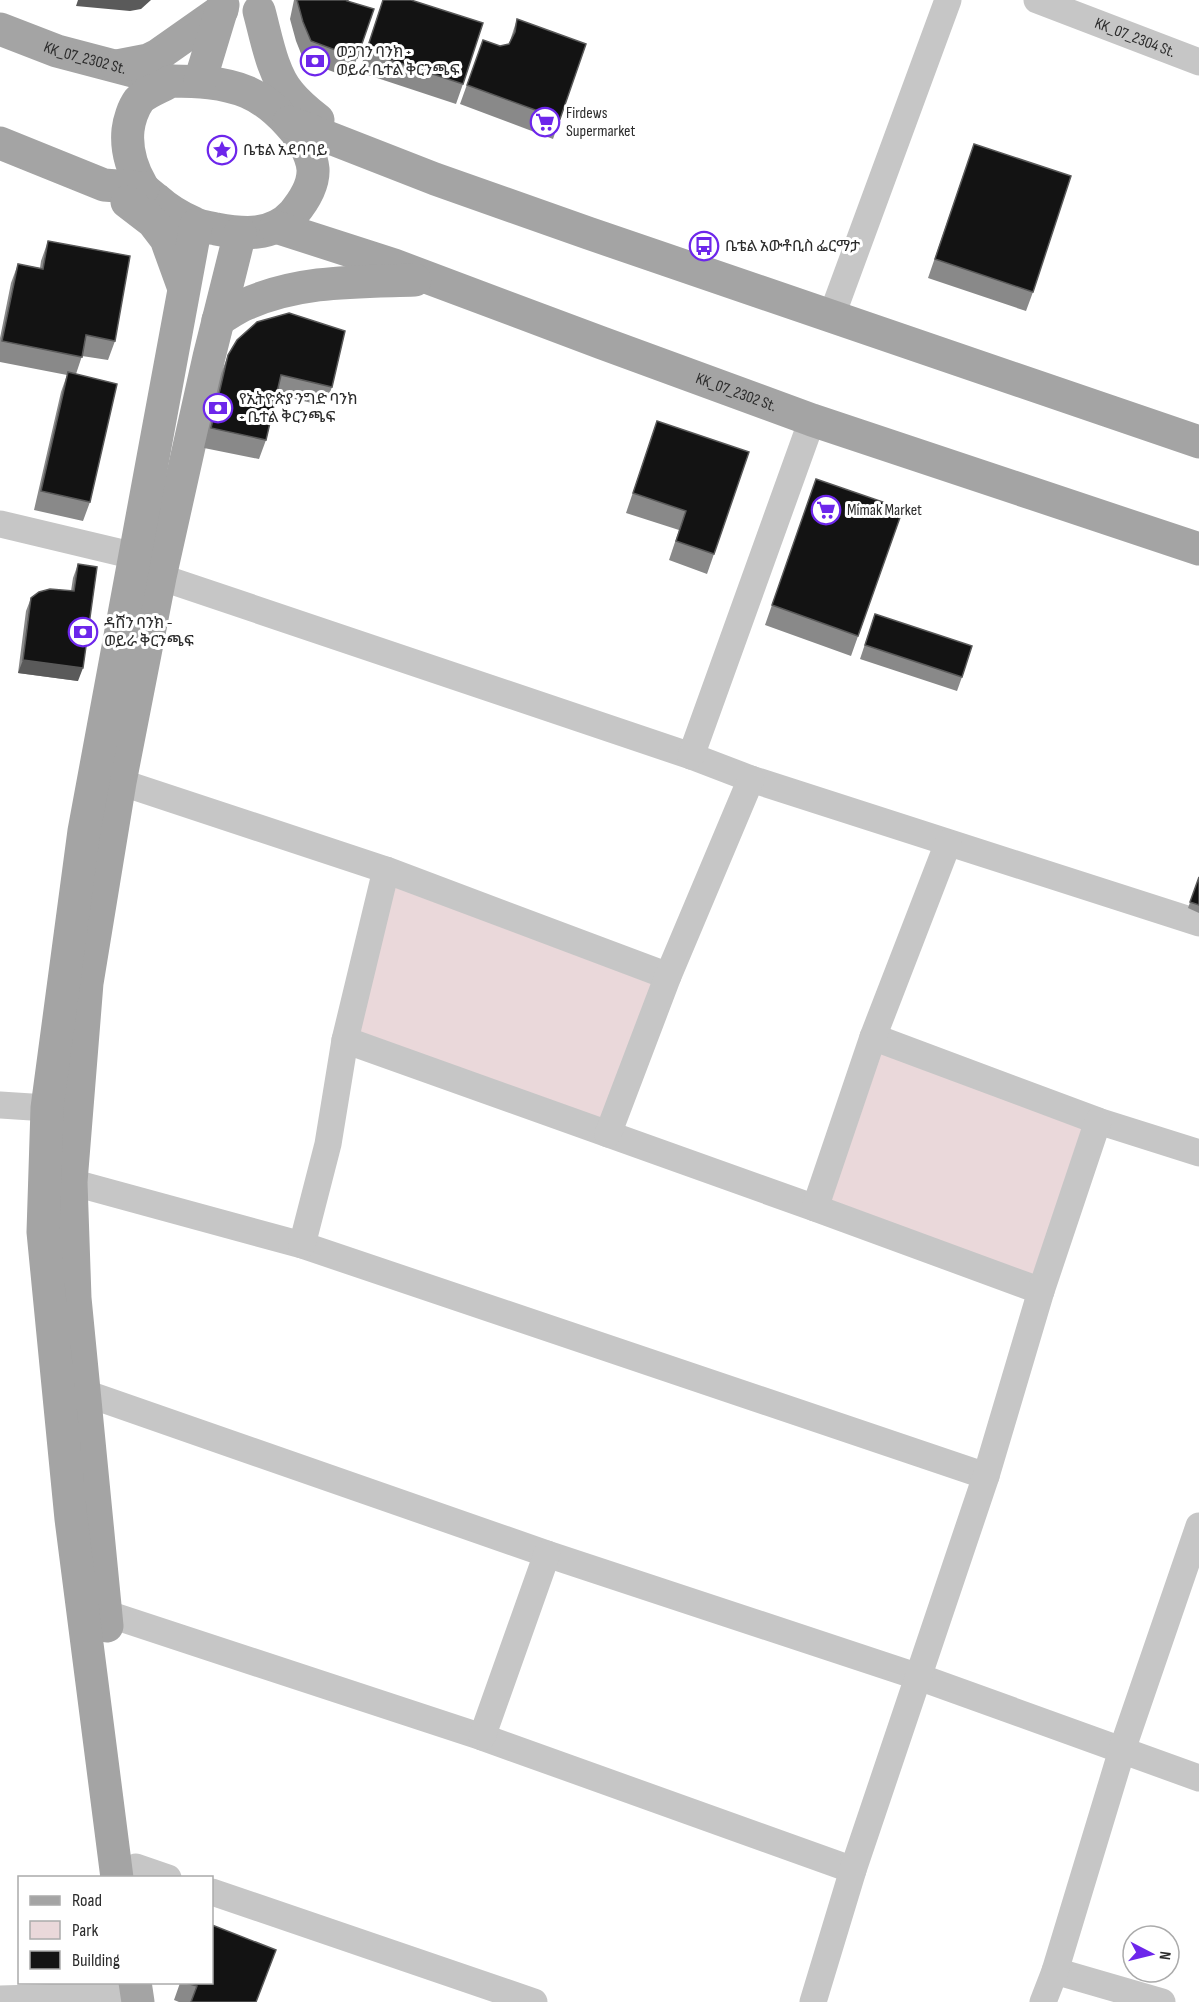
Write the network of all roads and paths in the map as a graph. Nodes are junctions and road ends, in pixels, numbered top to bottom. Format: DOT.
graph roads {
  1 [pos="948,0"];
  2 [pos="1037,0"];
  3 [pos="223,5"];
  4 [pos="260,5"];
  5 [pos="0,29"];
  6 [pos="1199,62"];
  7 [pos="114,67"];
  8 [pos="185,81"];
  9 [pos="246,91"];
  10 [pos="289,122"];
  11 [pos="0,143"];
  12 [pos="370,152"];
  13 [pos="104,185"];
  14 [pos="143,188"];
  15 [pos="196,225"];
  16 [pos="276,226"];
  17 [pos="240,233"];
  18 [pos="433,280"];
  19 [pos="184,288"];
  20 [pos="832,315"];
  21 [pos="218,320"];
  22 [pos="812,420"];
  23 [pos="1199,442"];
  24 [pos="0,524"];
  25 [pos="1199,549"];
  26 [pos="135,556"];
  27 [pos="160,577"];
  28 [pos="691,756"];
  29 [pos="751,779"];
  30 [pos="120,782"];
  31 [pos="948,843"];
  32 [pos="386,870"];
  33 [pos="1199,923"];
  34 [pos="668,976"];
  35 [pos="873,1037"];
  36 [pos="345,1040"];
  37 [pos="0,1105"];
  38 [pos="47,1108"];
  39 [pos="1098,1121"];
  40 [pos="609,1134"];
  41 [pos="1199,1153"];
  42 [pos="71,1182"];
  43 [pos="815,1208"];
  44 [pos="302,1245"];
  45 [pos="1041,1291"];
  46 [pos="85,1393"];
  47 [pos="986,1476"];
  48 [pos="1199,1526"];
  49 [pos="546,1554"];
  50 [pos="1193,1565"];
  51 [pos="105,1612"];
  52 [pos="919,1677"];
  53 [pos="482,1737"];
  54 [pos="1122,1750"];
  55 [pos="1199,1778"];
  56 [pos="853,1870"];
  57 [pos="131,1874"];
  58 [pos="150,1876"];
  59 [pos="213,1892"];
  60 [pos="1055,1971"];
  61 [pos="145,1993"];
  62 [pos="0,1999"];
  63 [pos="534,2002"];
  64 [pos="813,2002"];
  65 [pos="1044,2002"];
  66 [pos="1162,2002"];
  1 -- 20 [label="street"];
  2 -- 6 [label="street, KK_07_2304 St."];
  3 -- 7 [label="main road"];
  3 -- 8 [label="main road"];
  4 -- 9 [label="main road"];
  4 -- 12 [label="main road"];
  5 -- 7 [label="main road, KK_07_2302 St."];
  7 -- 8 [label="main road, KK_07_2302 St."];
  8 -- 9 [label="main road"];
  8 -- 14 [label="main road"];
  9 -- 10 [label="main road"];
  10 -- 12 [label="main road"];
  10 -- 16 [label="main road"];
  11 -- 13 [label="main road"];
  12 -- 20 [label="main road"];
  13 -- 14 [label="main road"];
  13 -- 19 [label="main road"];
  14 -- 15 [label="main road"];
  15 -- 17 [label="main road"];
  15 -- 19 [label="main road"];
  16 -- 17 [label="main road"];
  16 -- 18 [label="main road, KK_07_2302 St."];
  17 -- 21 [label="main road"];
  18 -- 21 [label="main road"];
  18 -- 22 [label="main road, KK_07_2302 St."];
  19 -- 26 [label="main road"];
  20 -- 23 [label="main road"];
  21 -- 27 [label="main road"];
  22 -- 25 [label="main road, KK_07_2302 St."];
  22 -- 28 [label="street"];
  24 -- 26 [label="street"];
  26 -- 38 [label="main road"];
  27 -- 28 [label="street"];
  27 -- 30 [label="main road"];
  28 -- 29 [label="street"];
  29 -- 31 [label="street"];
  29 -- 34 [label="street"];
  30 -- 32 [label="street"];
  30 -- 42 [label="main road"];
  31 -- 33 [label="street"];
  31 -- 35 [label="street"];
  32 -- 34 [label="street"];
  32 -- 36 [label="street"];
  34 -- 40 [label="street"];
  35 -- 39 [label="street"];
  35 -- 43 [label="street"];
  36 -- 40 [label="street"];
  36 -- 44 [label="street"];
  37 -- 38 [label="street"];
  38 -- 57 [label="main road"];
  39 -- 41 [label="street"];
  39 -- 45 [label="street"];
  40 -- 43 [label="street"];
  42 -- 44 [label="street"];
  42 -- 46 [label="main road"];
  43 -- 45 [label="street"];
  44 -- 47 [label="street"];
  45 -- 47 [label="street"];
  46 -- 49 [label="street"];
  46 -- 51 [label="main road"];
  47 -- 52 [label="street"];
  48 -- 50 [label="street"];
  49 -- 52 [label="street"];
  49 -- 53 [label="street"];
  50 -- 54 [label="street"];
  51 -- 53 [label="street"];
  51 -- 57 [label="main road"];
  52 -- 54 [label="street"];
  52 -- 56 [label="street"];
  53 -- 56 [label="street"];
  54 -- 55 [label="street"];
  54 -- 60 [label="street"];
  56 -- 64 [label="street"];
  57 -- 58 [label="street"];
  59 -- 63 [label="street"];
  60 -- 65 [label="street"];
  60 -- 66 [label="street"];
  61 -- 62 [label="street"];
}
